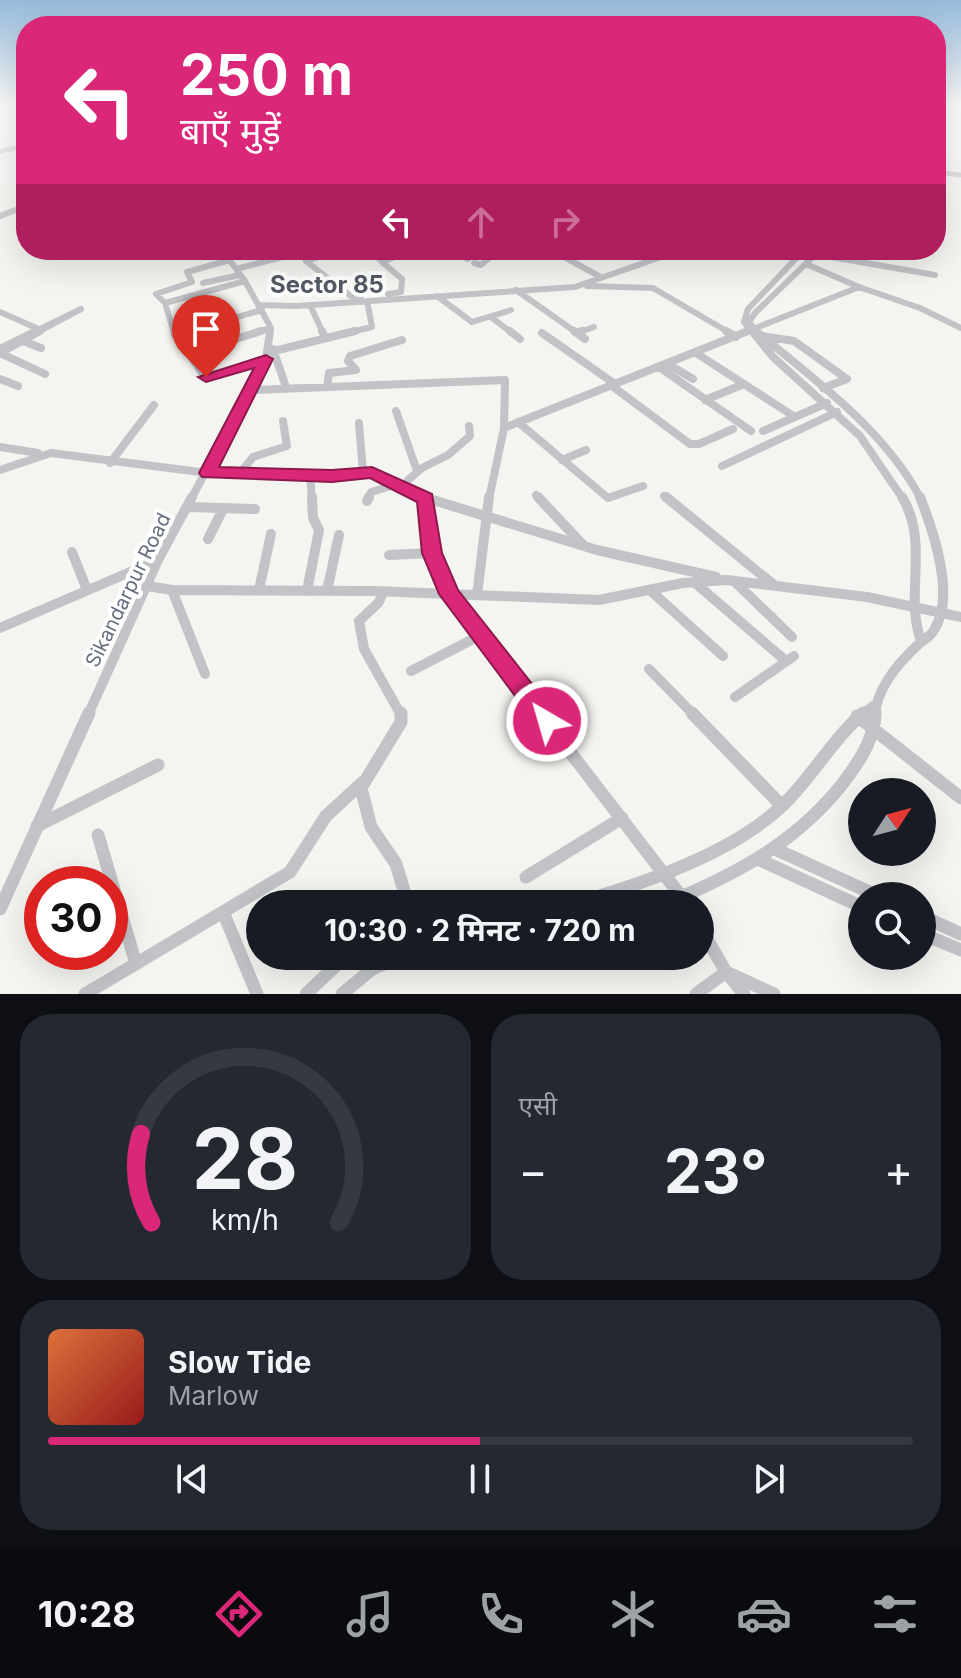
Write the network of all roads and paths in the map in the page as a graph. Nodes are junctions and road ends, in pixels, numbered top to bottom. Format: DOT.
graph roads {
  1 [pos="230,260"];
  2 [pos="275,260"];
  3 [pos="309,260"];
  4 [pos="570,260"];
  5 [pos="652,260"];
  6 [pos="795,260"];
  7 [pos="810,260"];
  8 [pos="859,260"];
  9 [pos="383,261"];
  10 [pos="806,264"];
  11 [pos="192,271"];
  12 [pos="238,271"];
  13 [pos="935,275"];
  14 [pos="599,276"];
  15 [pos="203,283"];
  16 [pos="575,287"];
  17 [pos="859,287"];
  18 [pos="516,290"];
  19 [pos="207,291"];
  20 [pos="437,296"];
  21 [pos="367,301"];
  22 [pos="165,303"];
  23 [pos="310,305"];
  24 [pos="261,307"];
  25 [pos="511,310"];
  26 [pos="0,312"];
  27 [pos="491,317"];
  28 [pos="960,326"];
  29 [pos="594,327"];
  30 [pos="271,328"];
  31 [pos="41,329"];
  32 [pos="755,332"];
  33 [pos="542,333"];
  34 [pos="577,333"];
  35 [pos="175,335"];
  36 [pos="736,337"];
  37 [pos="325,338"];
  38 [pos="520,339"];
  39 [pos="585,339"];
  40 [pos="402,340"];
  41 [pos="23,341"];
  42 [pos="41,348"];
  43 [pos="270,350"];
  44 [pos="0,352"];
  45 [pos="696,353"];
  46 [pos="189,354"];
  47 [pos="668,364"];
  48 [pos="659,367"];
  49 [pos="45,374"];
  50 [pos="0,379"];
  51 [pos="693,379"];
  52 [pos="744,384"];
  53 [pos="614,385"];
  54 [pos="18,386"];
  55 [pos="286,387"];
  56 [pos="327,387"];
  57 [pos="823,388"];
  58 [pos="251,390"];
  59 [pos="705,400"];
  60 [pos="827,403"];
  61 [pos="154,405"];
  62 [pos="396,411"];
  63 [pos="837,412"];
  64 [pos="795,417"];
  65 [pos="283,421"];
  66 [pos="518,422"];
  67 [pos="359,423"];
  68 [pos="469,426"];
  69 [pos="504,428"];
  70 [pos="733,429"];
  71 [pos="751,431"];
  72 [pos="763,431"];
  73 [pos="0,447"];
  74 [pos="586,450"];
  75 [pos="42,454"];
  76 [pos="562,460"];
  77 [pos="110,463"];
  78 [pos="722,466"];
  79 [pos="416,468"];
  80 [pos="0,470"];
  81 [pos="208,473"];
  82 [pos="240,473"];
  83 [pos="363,473"];
  84 [pos="310,475"];
  85 [pos="401,485"];
  86 [pos="643,486"];
  87 [pos="536,495"];
  88 [pos="664,496"];
  89 [pos="425,499"];
  90 [pos="367,501"];
  91 [pos="188,507"];
  92 [pos="223,509"];
  93 [pos="255,509"];
  94 [pos="485,518"];
  95 [pos="271,534"];
  96 [pos="339,535"];
  97 [pos="208,539"];
  98 [pos="584,546"];
  99 [pos="72,552"];
  100 [pos="432,553"];
  101 [pos="389,555"];
  102 [pos="158,560"];
  103 [pos="731,581"];
  104 [pos="694,582"];
  105 [pos="147,586"];
  106 [pos="776,586"];
  107 [pos="87,590"];
  108 [pos="172,590"];
  109 [pos="259,590"];
  110 [pos="307,591"];
  111 [pos="327,591"];
  112 [pos="383,592"];
  113 [pos="652,592"];
  114 [pos="449,594"];
  115 [pos="477,595"];
  116 [pos="916,609"];
  117 [pos="940,614"];
  118 [pos="961,617"];
  119 [pos="0,628"];
  120 [pos="481,635"];
  121 [pos="792,637"];
  122 [pos="921,641"];
  123 [pos="723,656"];
  124 [pos="649,669"];
  125 [pos="411,671"];
  126 [pos="205,674"];
  127 [pos="735,697"];
  128 [pos="876,704"];
  129 [pos="857,716"];
  130 [pos="875,729"];
  131 [pos="158,765"];
  132 [pos="363,782"];
  133 [pos="961,798"];
  134 [pos="782,806"];
  135 [pos="622,818"];
  136 [pos="37,826"];
  137 [pos="98,835"];
  138 [pos="775,849"];
  139 [pos="758,859"];
  140 [pos="665,872"];
  141 [pos="526,877"];
  142 [pos="848,882"];
  143 [pos="404,890"];
  144 [pos="613,890"];
  145 [pos="678,890"];
  146 [pos="703,890"];
  147 [pos="848,901"];
  148 [pos="0,909"];
  149 [pos="223,912"];
  150 [pos="936,922"];
  151 [pos="961,934"];
  152 [pos="936,940"];
  153 [pos="961,950"];
  154 [pos="714,951"];
  155 [pos="136,964"];
  156 [pos="331,970"];
  157 [pos="371,970"];
  158 [pos="726,972"];
  159 [pos="85,994"];
  160 [pos="257,994"];
  161 [pos="306,994"];
  162 [pos="342,994"];
  163 [pos="696,994"];
  164 [pos="744,994"];
  165 [pos="774,994"];
  1 -- 12 [label="street"];
  2 -- 12 [label="street"];
  3 -- 9 [label="street"];
  4 -- 14 [label="street"];
  5 -- 16 [label="street"];
  6 -- 32 [label="street"];
  7 -- 10 [label="street"];
  8 -- 13 [label="street"];
  10 -- 17 [label="street"];
  10 -- 32 [label="street"];
  11 -- 12 [label="street"];
  11 -- 15 [label="street"];
  11 -- 22 [label="street"];
  12 -- 15 [label="street"];
  12 -- 19 [label="street"];
  12 -- 24 [label="street"];
  15 -- 19 [label="street"];
  16 -- 18 [label="street"];
  16 -- 36 [label="street"];
  17 -- 28 [label="street"];
  17 -- 32 [label="street"];
  18 -- 20 [label="street"];
  18 -- 34 [label="street"];
  19 -- 22 [label="street"];
  20 -- 21 [label="street"];
  20 -- 27 [label="street"];
  21 -- 23 [label="street"];
  21 -- 37 [label="street"];
  22 -- 35 [label="street"];
  23 -- 24 [label="street"];
  23 -- 37 [label="street"];
  24 -- 30 [label="street"];
  24 -- 35 [label="street"];
  25 -- 27 [label="street"];
  26 -- 31 [label="street"];
  27 -- 38 [label="street"];
  29 -- 34 [label="street"];
  30 -- 43 [label="street, Sikandarpur Road"];
  30 -- 46 [label="street"];
  31 -- 31 [label="street"];
  31 -- 41 [label="street"];
  31 -- 44 [label="street"];
  32 -- 36 [label="street"];
  32 -- 57 [label="street"];
  32 -- 57 [label="street"];
  32 -- 60 [label="street"];
  33 -- 53 [label="street"];
  34 -- 39 [label="street"];
  35 -- 46 [label="street"];
  36 -- 45 [label="street"];
  37 -- 43 [label="street"];
  40 -- 56 [label="street"];
  41 -- 42 [label="street"];
  41 -- 44 [label="street"];
  43 -- 46 [label="street"];
  43 -- 55 [label="street"];
  43 -- 58 [label="street, Sikandarpur Road"];
  44 -- 49 [label="street"];
  45 -- 47 [label="street"];
  45 -- 52 [label="street"];
  47 -- 48 [label="street"];
  47 -- 51 [label="street"];
  48 -- 53 [label="street"];
  48 -- 59 [label="street"];
  50 -- 54 [label="street"];
  52 -- 59 [label="street"];
  52 -- 64 [label="street"];
  53 -- 66 [label="street"];
  53 -- 70 [label="street"];
  55 -- 56 [label="street"];
  55 -- 58 [label="street"];
  56 -- 69 [label="street"];
  57 -- 117 [label="street"];
  58 -- 81 [label="street, Sikandarpur Road"];
  59 -- 71 [label="street"];
  60 -- 63 [label="street"];
  60 -- 64 [label="street"];
  61 -- 77 [label="street"];
  62 -- 79 [label="street"];
  63 -- 78 [label="street"];
  63 -- 116 [label="street"];
  64 -- 72 [label="street"];
  65 -- 82 [label="street"];
  66 -- 69 [label="street"];
  66 -- 76 [label="street"];
  67 -- 83 [label="street"];
  68 -- 79 [label="street"];
  69 -- 94 [label="street"];
  73 -- 75 [label="street"];
  74 -- 76 [label="street"];
  75 -- 77 [label="street"];
  75 -- 80 [label="street"];
  76 -- 86 [label="street"];
  77 -- 81 [label="street"];
  79 -- 85 [label="street"];
  81 -- 82 [label="street"];
  81 -- 91 [label="street, Sikandarpur Road"];
  82 -- 84 [label="street"];
  83 -- 84 [label="street"];
  83 -- 85 [label="street"];
  84 -- 110 [label="street"];
  85 -- 89 [label="street"];
  85 -- 90 [label="street"];
  87 -- 98 [label="street"];
  88 -- 106 [label="street"];
  89 -- 94 [label="street"];
  89 -- 100 [label="street"];
  91 -- 92 [label="street"];
  91 -- 102 [label="street, Sikandarpur Road"];
  92 -- 93 [label="street"];
  92 -- 97 [label="street"];
  94 -- 98 [label="street"];
  94 -- 115 [label="street"];
  95 -- 109 [label="street"];
  96 -- 111 [label="street"];
  98 -- 103 [label="street"];
  99 -- 107 [label="street"];
  100 -- 101 [label="street"];
  100 -- 114 [label="street"];
  102 -- 105 [label="street, Sikandarpur Road"];
  102 -- 107 [label="street"];
  103 -- 104 [label="street"];
  103 -- 106 [label="street"];
  103 -- 121 [label="street"];
  104 -- 113 [label="street"];
  104 -- 127 [label="street"];
  105 -- 108 [label="street"];
  105 -- 136 [label="street, Sikandarpur Road"];
  106 -- 116 [label="street"];
  107 -- 119 [label="street"];
  108 -- 109 [label="street"];
  108 -- 126 [label="street"];
  109 -- 110 [label="street"];
  110 -- 111 [label="street"];
  111 -- 112 [label="street"];
  112 -- 114 [label="street"];
  112 -- 132 [label="street"];
  113 -- 115 [label="street"];
  113 -- 123 [label="street"];
  114 -- 115 [label="street"];
  114 -- 120 [label="street"];
  116 -- 117 [label="street"];
  116 -- 122 [label="street"];
  117 -- 118 [label="street"];
  117 -- 122 [label="street"];
  120 -- 125 [label="street"];
  120 -- 135 [label="street"];
  122 -- 128 [label="street"];
  124 -- 134 [label="street"];
  128 -- 129 [label="street"];
  128 -- 130 [label="street"];
  129 -- 130 [label="street"];
  129 -- 134 [label="street"];
  130 -- 133 [label="street"];
  130 -- 138 [label="street"];
  131 -- 136 [label="street"];
  132 -- 143 [label="street"];
  132 -- 149 [label="street"];
  134 -- 140 [label="street"];
  135 -- 140 [label="street"];
  135 -- 141 [label="street"];
  136 -- 148 [label="street, Sikandarpur Road"];
  137 -- 155 [label="street"];
  138 -- 139 [label="street"];
  138 -- 142 [label="street"];
  139 -- 146 [label="street"];
  139 -- 147 [label="street"];
  140 -- 144 [label="street"];
  140 -- 145 [label="street"];
  149 -- 155 [label="street"];
  149 -- 160 [label="street"];
  150 -- 151 [label="street"];
  152 -- 153 [label="street"];
  154 -- 158 [label="street"];
  155 -- 159 [label="street"];
  156 -- 161 [label="street"];
  157 -- 162 [label="street"];
  158 -- 163 [label="street"];
  158 -- 164 [label="street"];
  158 -- 165 [label="street"];
}
